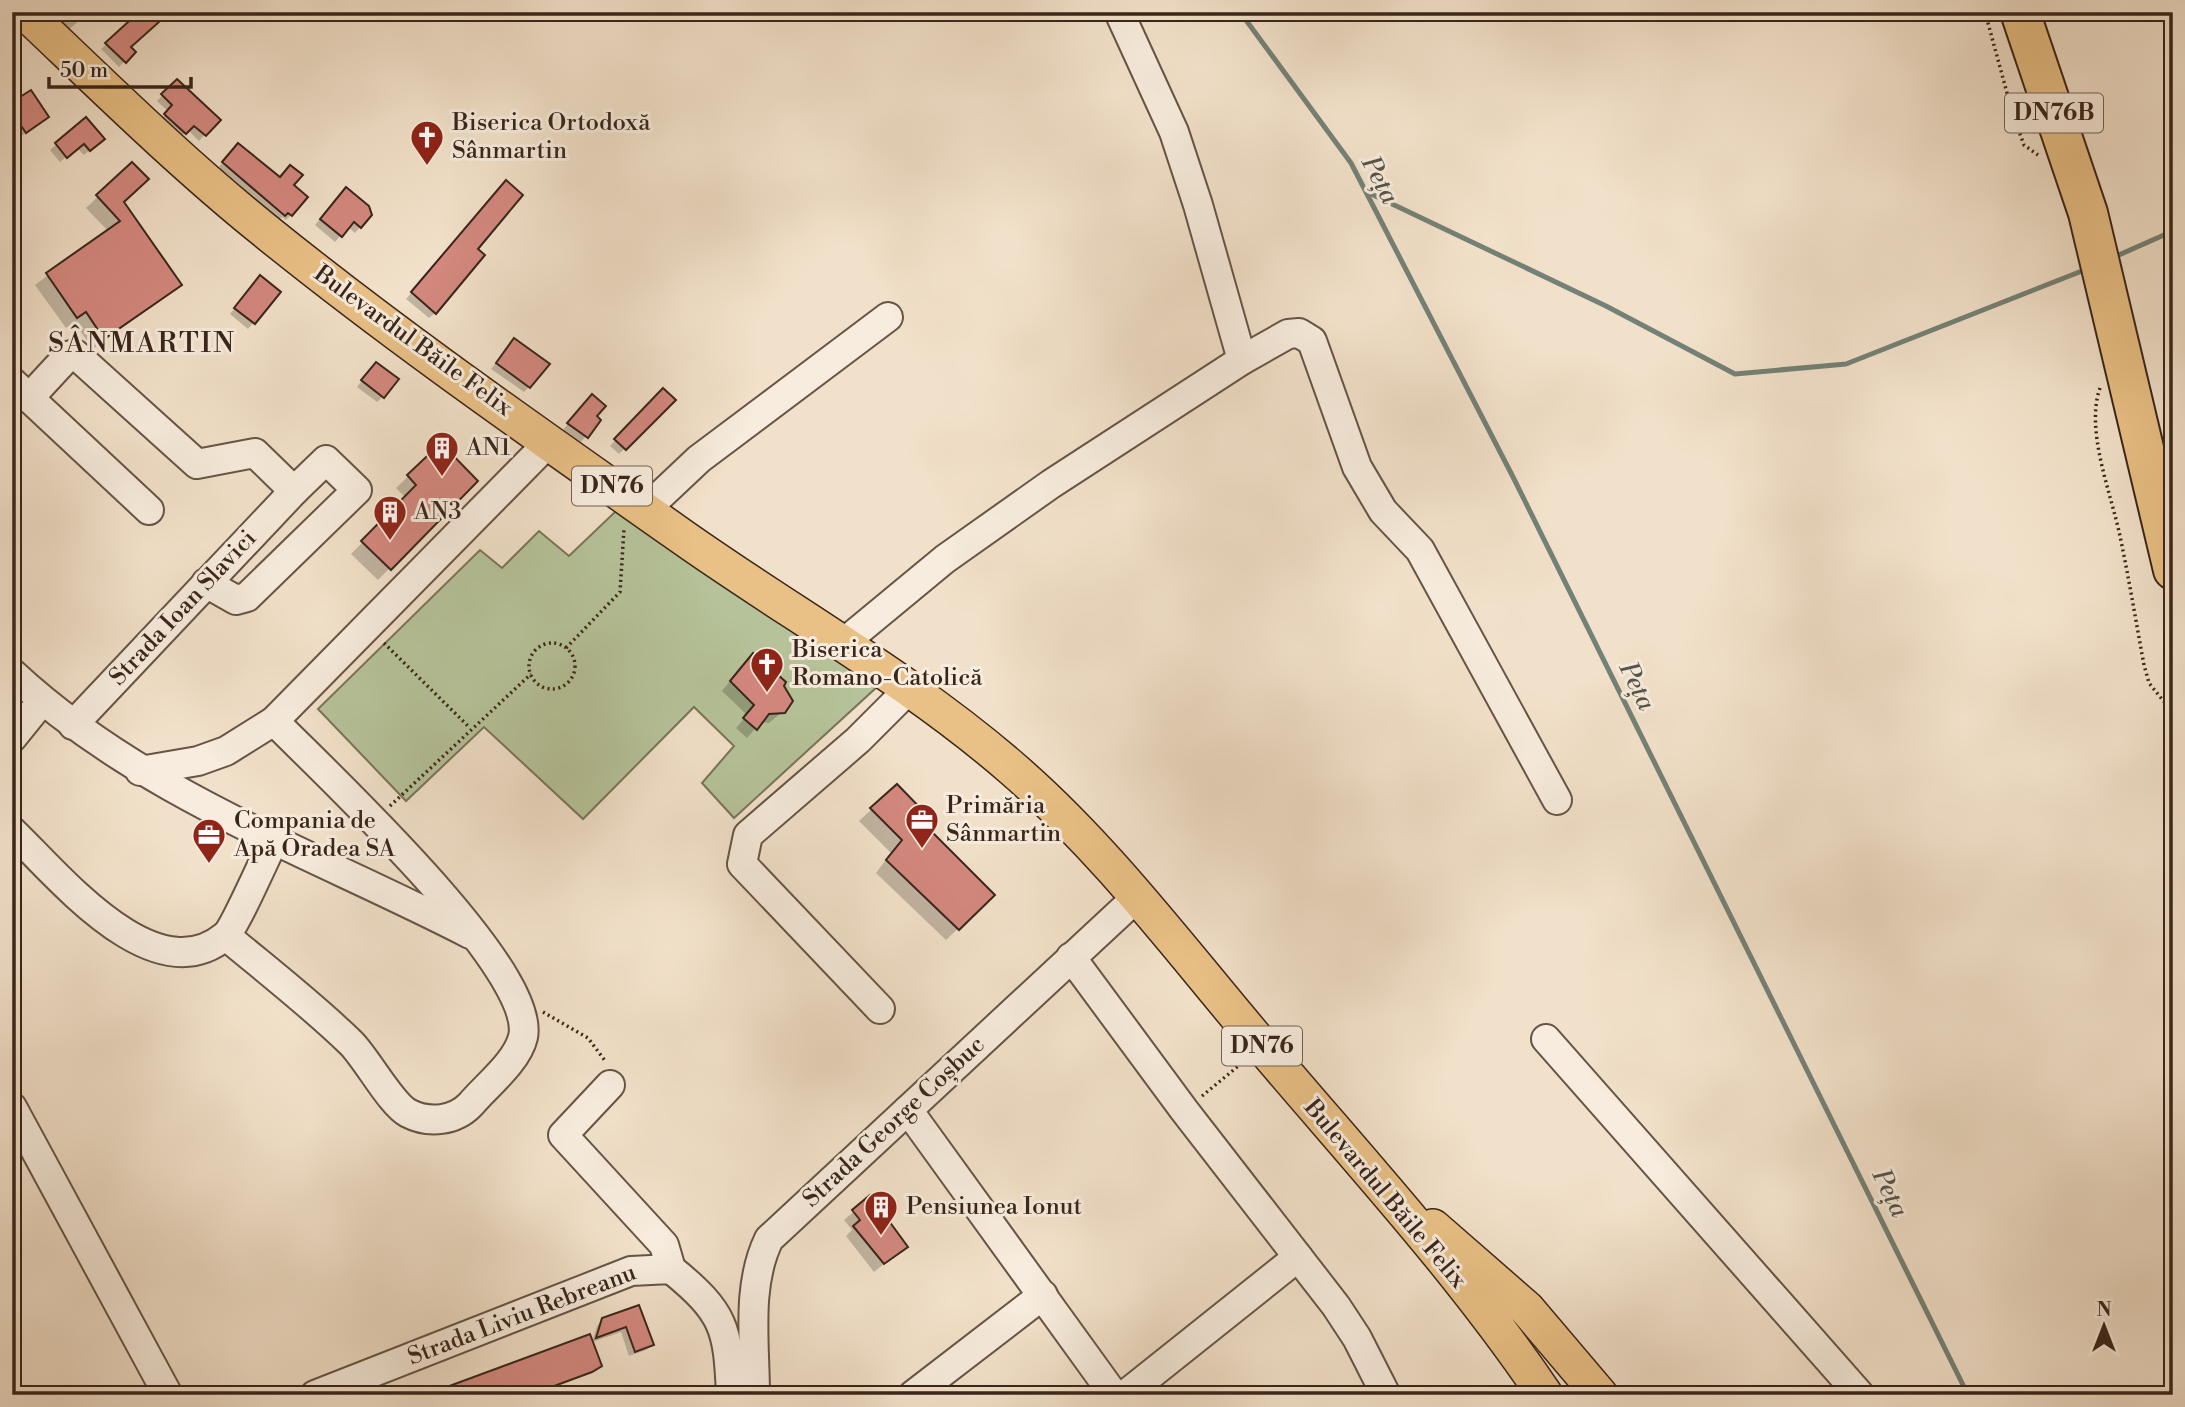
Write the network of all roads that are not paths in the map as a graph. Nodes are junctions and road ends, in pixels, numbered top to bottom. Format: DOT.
graph roads {
  1 [pos="26,12"];
  2 [pos="1119,12"];
  3 [pos="2020,12"];
  4 [pos="888,317"];
  5 [pos="1242,360"];
  6 [pos="21,389"];
  7 [pos="550,441"];
  8 [pos="294,491"];
  9 [pos="149,510"];
  10 [pos="634,519"];
  11 [pos="2173,570"];
  12 [pos="206,583"];
  13 [pos="841,645"];
  14 [pos="12,673"];
  15 [pos="909,689"];
  16 [pos="42,701"];
  17 [pos="274,721"];
  18 [pos="73,725"];
  19 [pos="12,738"];
  20 [pos="140,771"];
  21 [pos="1557,800"];
  22 [pos="12,831"];
  23 [pos="274,840"];
  24 [pos="1136,898"];
  25 [pos="226,936"];
  26 [pos="475,937"];
  27 [pos="1071,957"];
  28 [pos="880,1009"];
  29 [pos="1546,1039"];
  30 [pos="610,1085"];
  31 [pos="12,1107"];
  32 [pos="908,1110"];
  33 [pos="1388,1194"];
  34 [pos="1298,1257"];
  35 [pos="671,1269"];
  36 [pos="1043,1295"];
  37 [pos="168,1395"];
  38 [pos="316,1395"];
  39 [pos="731,1395"];
  40 [pos="755,1395"];
  41 [pos="913,1395"];
  42 [pos="1114,1395"];
  43 [pos="1125,1395"];
  44 [pos="1386,1395"];
  45 [pos="1545,1395"];
  46 [pos="1601,1395"];
  47 [pos="1860,1395"];
  1 -- 7 [label="main road, Bulevardul Băile Felix / DN76"];
  2 -- 5 [label="street"];
  3 -- 11 [label="highway, DN76B"];
  4 -- 10 [label="street"];
  5 -- 13 [label="street"];
  5 -- 21 [label="street"];
  6 -- 8 [label="street"];
  6 -- 9 [label="street"];
  7 -- 10 [label="main road, Bulevardul Băile Felix / DN76"];
  7 -- 17 [label="street"];
  8 -- 12 [label="street, Strada Ioan Slavici"];
  8 -- 12 [label="street, Strada Ioan Slavici"];
  10 -- 13 [label="main road, Bulevardul Băile Felix / DN76"];
  12 -- 18 [label="street, Strada Ioan Slavici"];
  13 -- 15 [label="main road, Bulevardul Băile Felix / DN76"];
  14 -- 16 [label="street"];
  15 -- 24 [label="main road, Bulevardul Băile Felix / DN76"];
  15 -- 28 [label="street"];
  16 -- 18 [label="street"];
  16 -- 19 [label="street"];
  17 -- 20 [label="street"];
  17 -- 26 [label="street"];
  18 -- 20 [label="street"];
  20 -- 23 [label="street"];
  22 -- 25 [label="street"];
  23 -- 25 [label="street"];
  23 -- 26 [label="street"];
  24 -- 27 [label="street, Strada George Coșbuc"];
  24 -- 33 [label="main road, Bulevardul Băile Felix / DN76"];
  25 -- 26 [label="street"];
  27 -- 32 [label="street, Strada George Coșbuc"];
  27 -- 34 [label="street"];
  29 -- 47 [label="street"];
  30 -- 35 [label="street"];
  31 -- 37 [label="street"];
  32 -- 36 [label="street"];
  32 -- 40 [label="street, Strada George Coșbuc"];
  33 -- 45 [label="main road, Bulevardul Băile Felix / DN76"];
  33 -- 46 [label="main road"];
  34 -- 43 [label="street"];
  34 -- 44 [label="street"];
  35 -- 38 [label="street, Strada Liviu Rebreanu"];
  35 -- 39 [label="street, Strada Liviu Rebreanu"];
  36 -- 41 [label="street"];
  36 -- 42 [label="street"];
}
